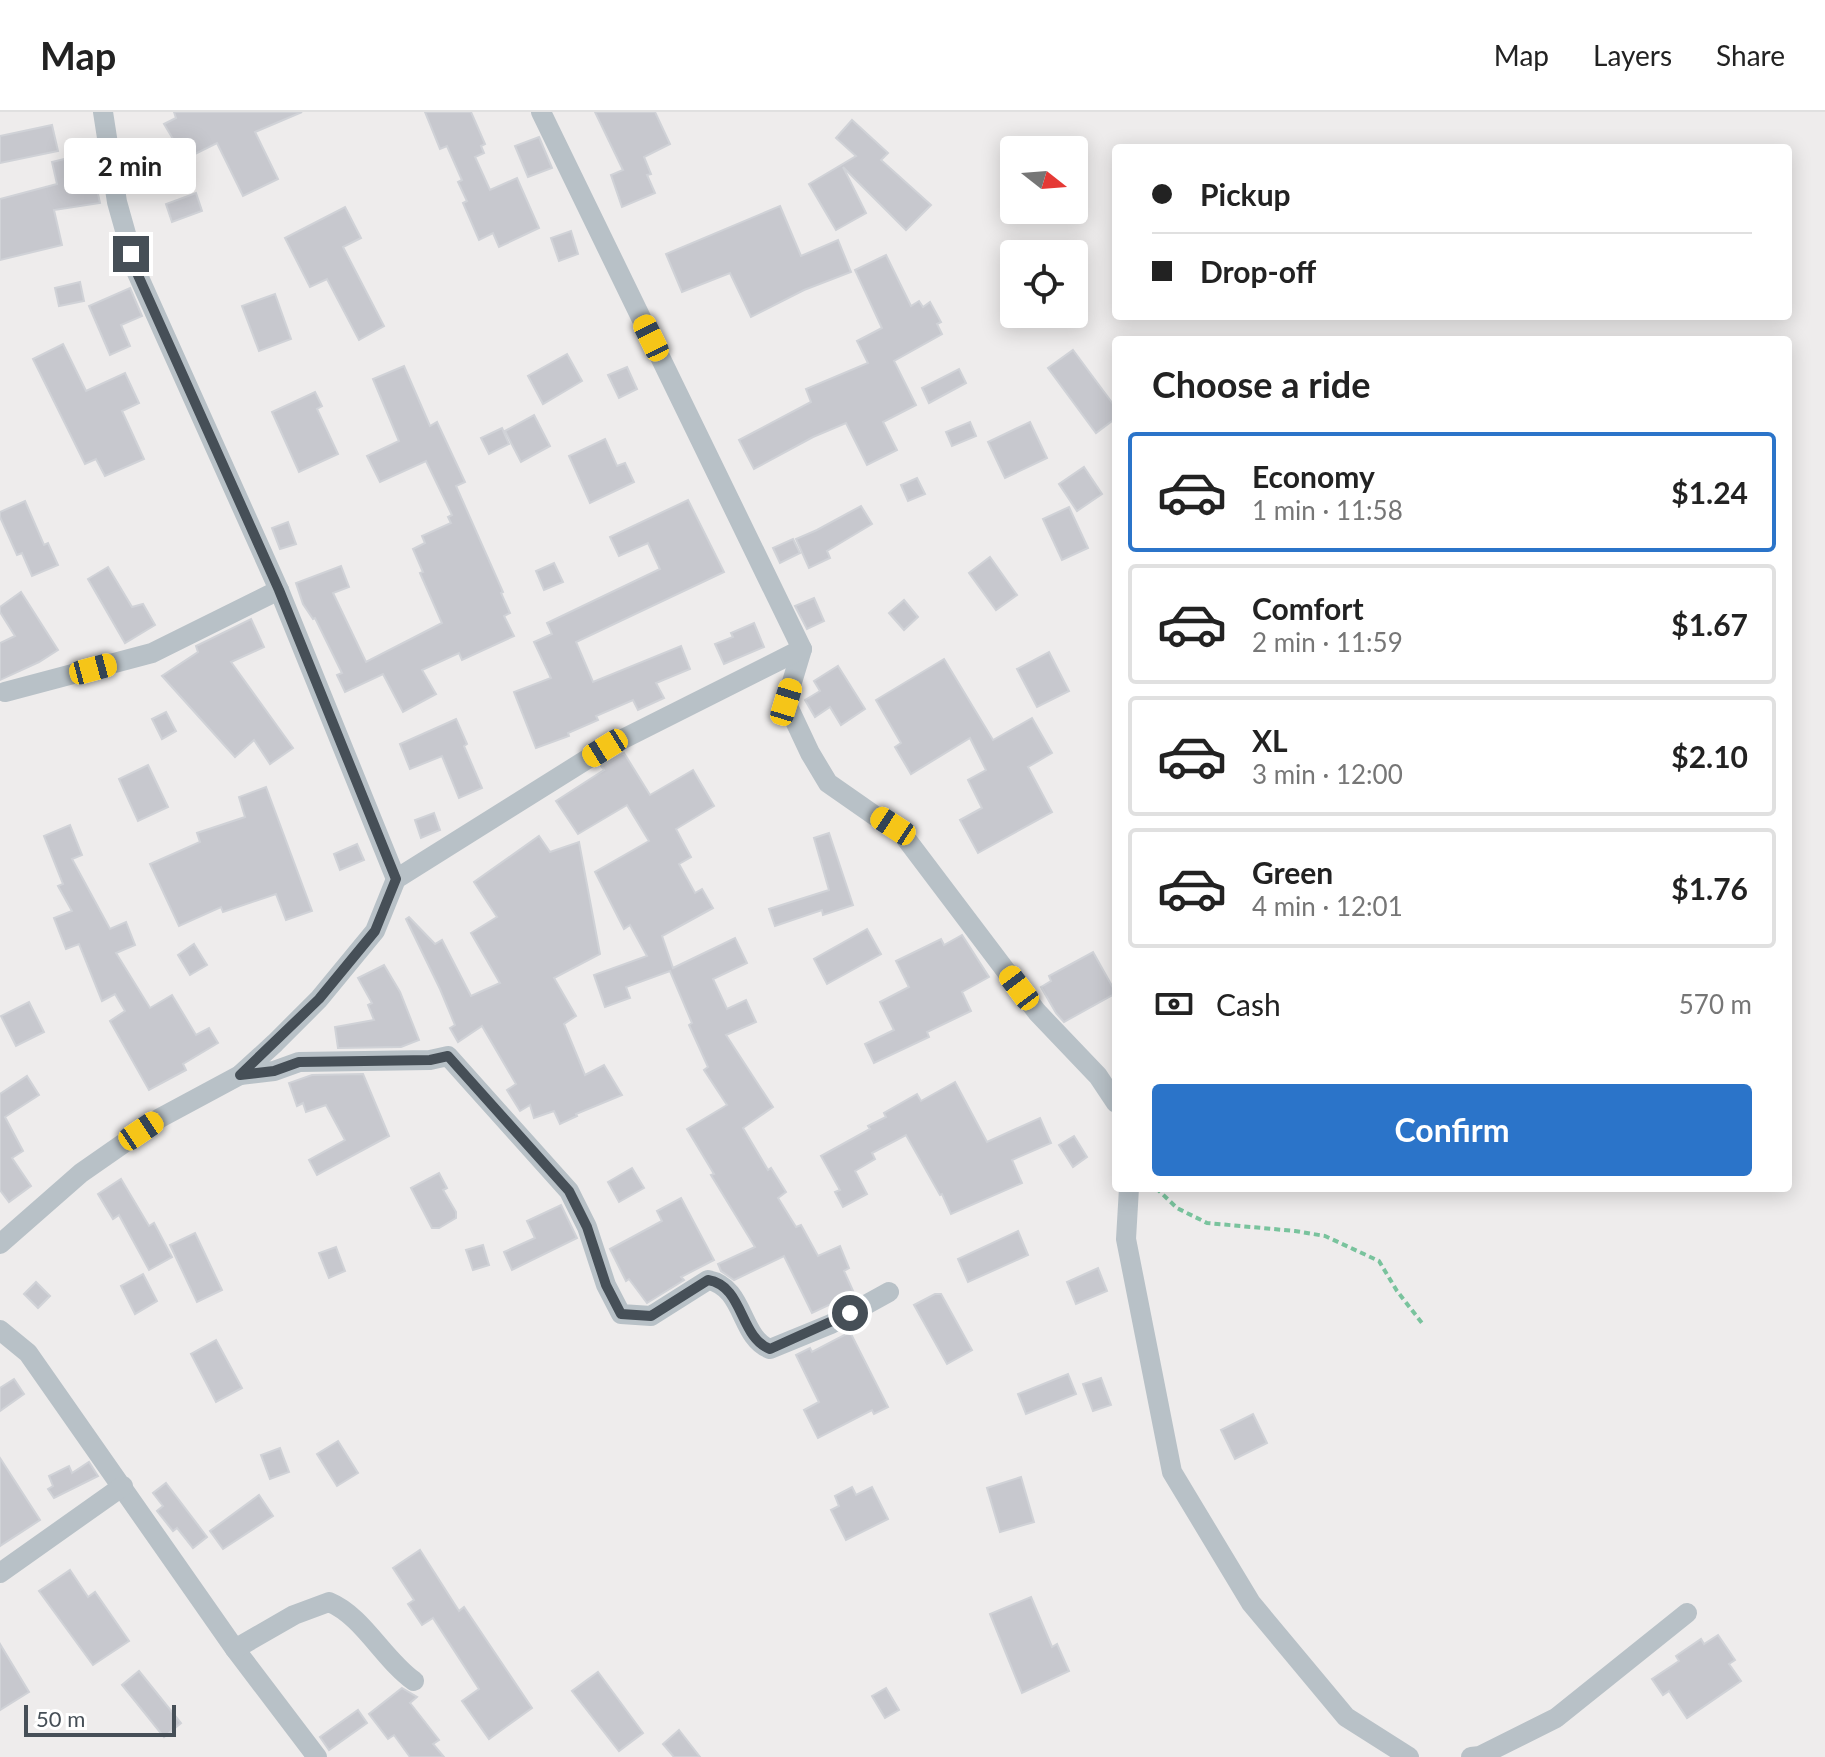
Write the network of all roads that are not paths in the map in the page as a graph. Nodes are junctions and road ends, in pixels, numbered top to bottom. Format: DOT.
graph roads {
  1 [pos="103,112"];
  2 [pos="541,112"];
  3 [pos="279,590"];
  4 [pos="802,649"];
  5 [pos="5,692"];
  6 [pos="396,879"];
  7 [pos="240,1075"];
  8 [pos="1112,1097"];
  9 [pos="1129,1192"];
  10 [pos="0,1244"];
  11 [pos="889,1292"];
  12 [pos="0,1330"];
  13 [pos="123,1486"];
  14 [pos="0,1573"];
  15 [pos="1687,1613"];
  16 [pos="235,1649"];
  17 [pos="414,1681"];
  18 [pos="317,1757"];
  19 [pos="1409,1757"];
  20 [pos="1471,1757"];
  1 -- 3 [label="street"];
  2 -- 4 [label="street"];
  3 -- 5 [label="street"];
  3 -- 6 [label="street"];
  4 -- 6 [label="street"];
  4 -- 8 [label="street"];
  6 -- 7 [label="street"];
  7 -- 10 [label="street"];
  7 -- 11 [label="street"];
  9 -- 19 [label="street"];
  12 -- 13 [label="street"];
  13 -- 14 [label="street"];
  13 -- 16 [label="street"];
  15 -- 20 [label="street"];
  16 -- 17 [label="street"];
  16 -- 18 [label="street"];
}
